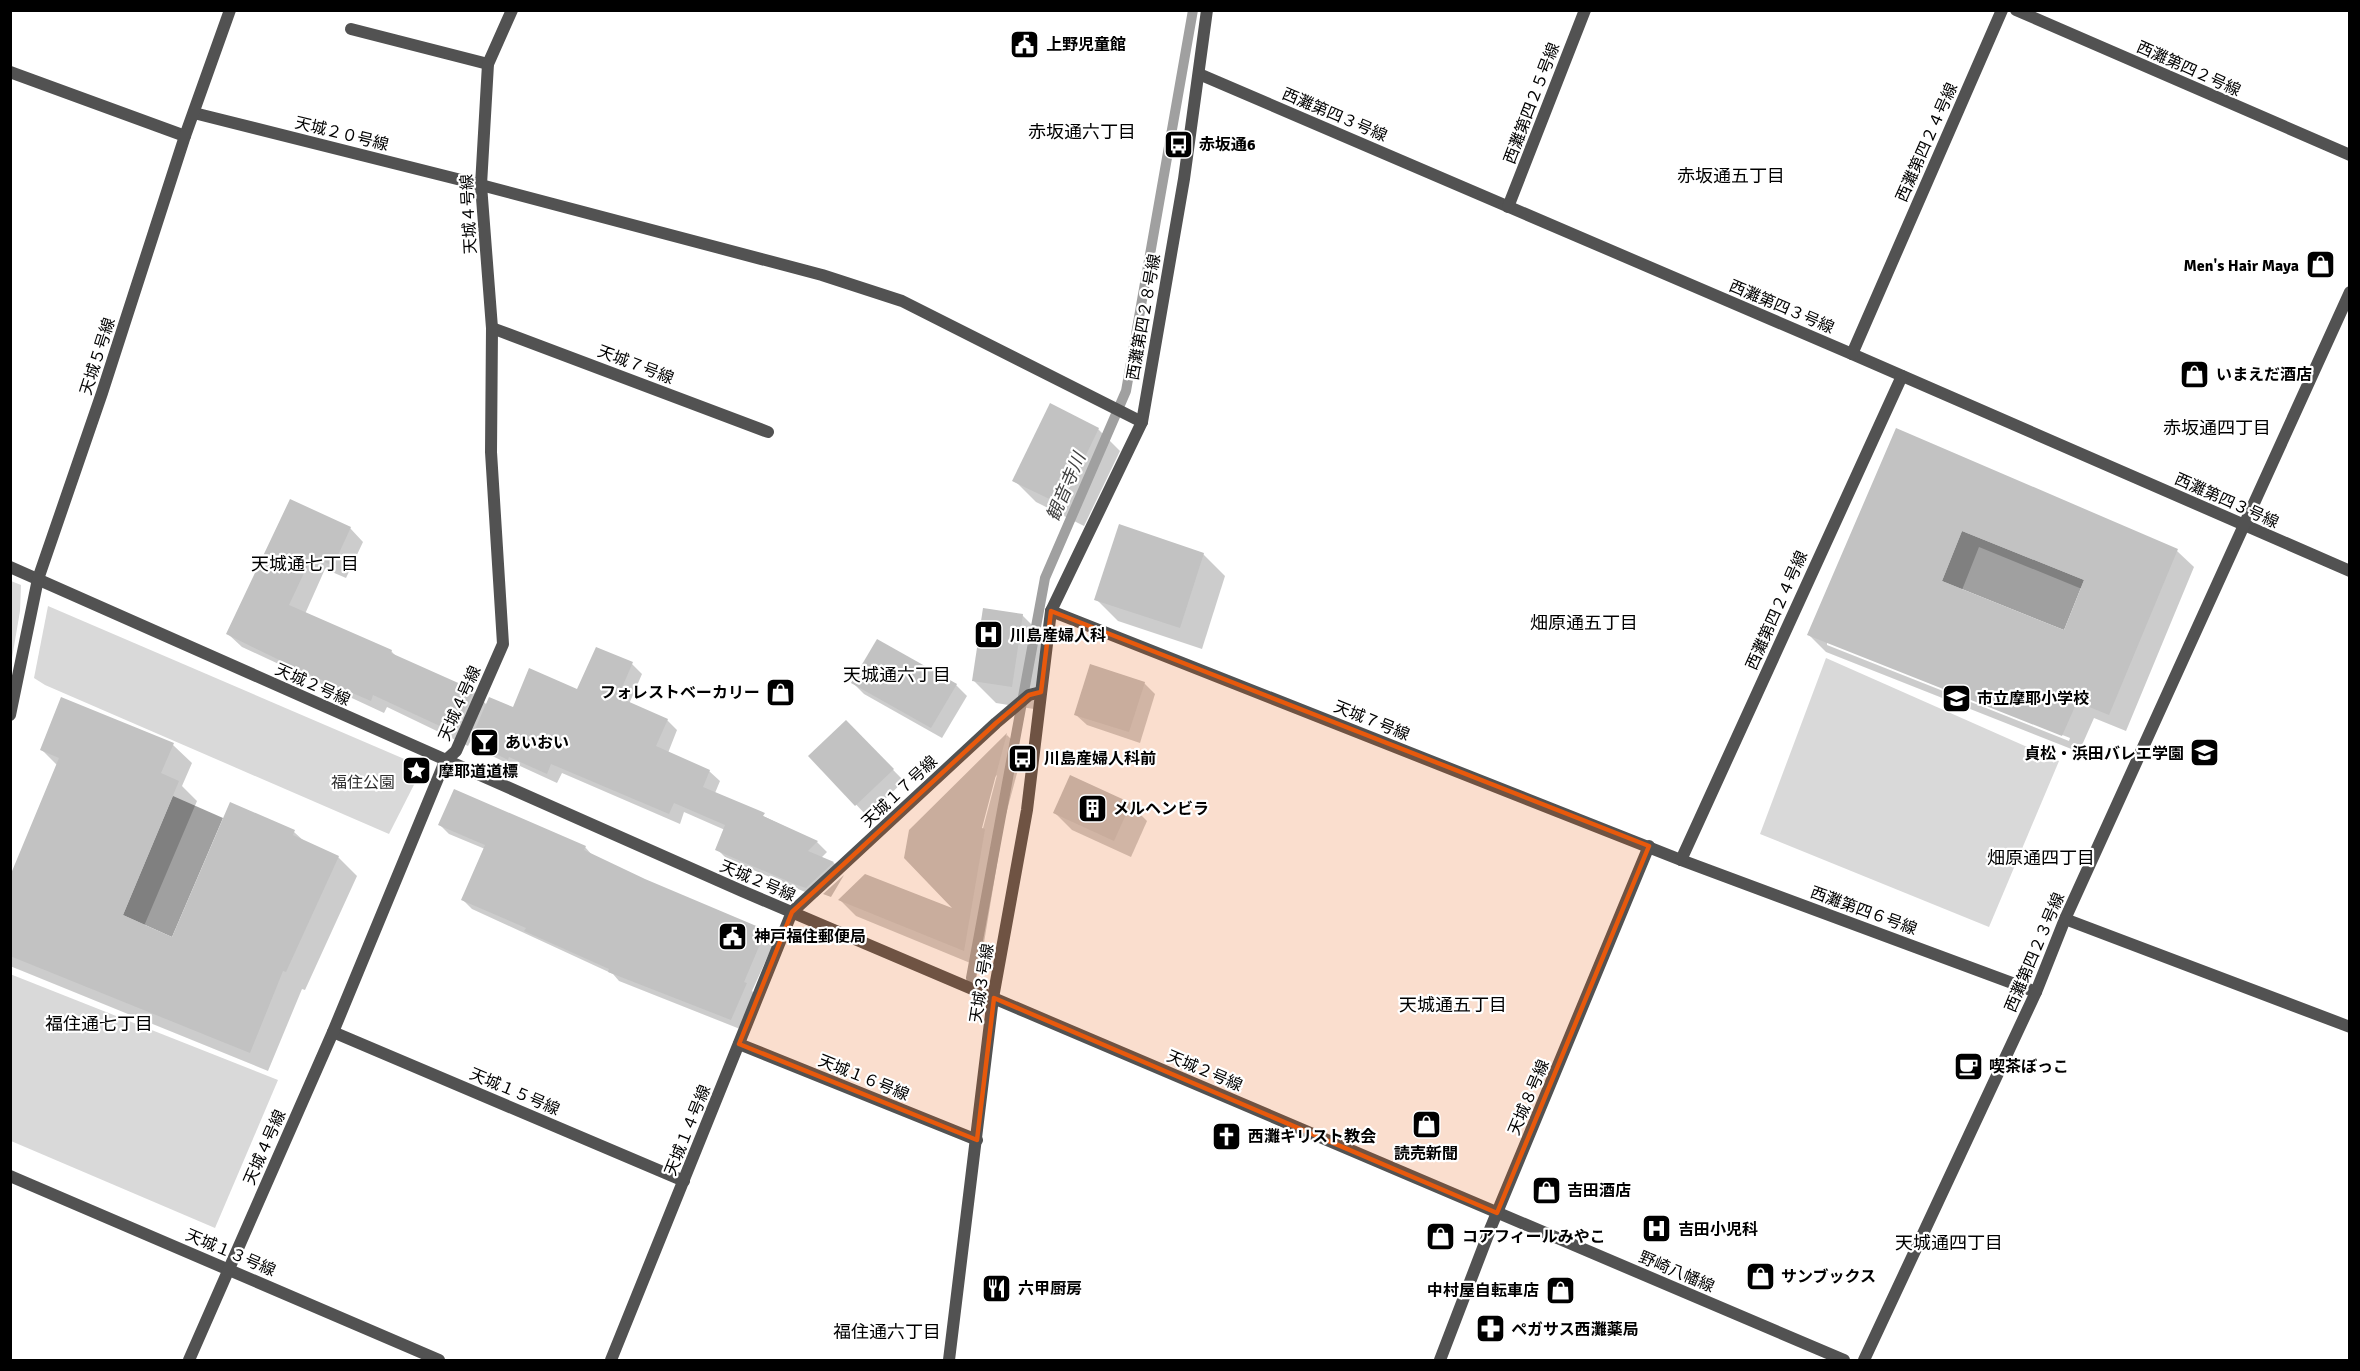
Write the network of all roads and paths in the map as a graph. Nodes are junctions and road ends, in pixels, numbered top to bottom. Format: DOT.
graph roads {
  1 [pos="230,10"];
  2 [pos="512,10"];
  3 [pos="1207,10"];
  4 [pos="1585,10"];
  5 [pos="2002,10"];
  6 [pos="2016,10"];
  7 [pos="351,29"];
  8 [pos="488,64"];
  9 [pos="10,72"];
  10 [pos="1199,74"];
  11 [pos="194,113"];
  12 [pos="185,136"];
  13 [pos="2349,155"];
  14 [pos="481,185"];
  15 [pos="1508,207"];
  16 [pos="2349,292"];
  17 [pos="492,328"];
  18 [pos="1852,354"];
  19 [pos="1902,376"];
  20 [pos="1137,419"];
  21 [pos="768,432"];
  22 [pos="2242,525"];
  23 [pos="10,567"];
  24 [pos="2349,571"];
  25 [pos="38,579"];
  26 [pos="1052,611"];
  27 [pos="1035,694"];
  28 [pos="10,715"];
  29 [pos="445,761"];
  30 [pos="1649,846"];
  31 [pos="1681,860"];
  32 [pos="792,912"];
  33 [pos="2065,919"];
  34 [pos="2036,992"];
  35 [pos="993,998"];
  36 [pos="2349,1027"];
  37 [pos="333,1032"];
  38 [pos="739,1044"];
  39 [pos="977,1140"];
  40 [pos="10,1176"];
  41 [pos="684,1181"];
  42 [pos="1497,1213"];
  43 [pos="228,1269"];
  44 [pos="189,1360"];
  45 [pos="439,1360"];
  46 [pos="611,1360"];
  47 [pos="949,1360"];
  48 [pos="1440,1360"];
  49 [pos="1844,1360"];
  50 [pos="1864,1360"];
  1 -- 11 [label="street, 天城５号線"];
  2 -- 8 [label="street, 天城４号線"];
  3 -- 10 [label="street, 西灘第四２８号線"];
  4 -- 15 [label="street, 西灘第四２５号線"];
  5 -- 18 [label="street, 西灘第四２４号線"];
  6 -- 13 [label="street, 西灘第四２号線"];
  7 -- 8 [label="street"];
  8 -- 14 [label="street, 天城４号線"];
  9 -- 12 [label="street"];
  10 -- 15 [label="street, 西灘第四３号線"];
  10 -- 20 [label="street, 西灘第四２８号線"];
  11 -- 12 [label="street, 天城５号線"];
  11 -- 14 [label="street, 天城２０号線"];
  12 -- 25 [label="street, 天城５号線"];
  14 -- 17 [label="street, 天城４号線"];
  14 -- 20 [label="street, 天城２０号線"];
  15 -- 18 [label="street, 西灘第四３号線"];
  16 -- 22 [label="street, 西灘第四２３号線"];
  17 -- 21 [label="street, 天城７号線"];
  17 -- 29 [label="street, 天城４号線"];
  18 -- 19 [label="street, 西灘第四３号線"];
  19 -- 22 [label="street, 西灘第四３号線"];
  19 -- 31 [label="street, 西灘第四２４号線"];
  20 -- 26 [label="street, 西灘第四２８号線"];
  22 -- 24 [label="street, 西灘第四３号線"];
  22 -- 33 [label="street, 西灘第四２３号線"];
  23 -- 25 [label="street, 天城２号線"];
  25 -- 28 [label="street, 天城５号線"];
  25 -- 29 [label="street, 天城２号線"];
  26 -- 27 [label="street, 天城３号線"];
  26 -- 30 [label="street, 天城７号線"];
  27 -- 32 [label="street, 天城１７号線"];
  27 -- 35 [label="street, 天城３号線"];
  29 -- 32 [label="street, 天城２号線"];
  29 -- 37 [label="street, 天城４号線"];
  30 -- 31 [label="street, 天城７号線"];
  30 -- 42 [label="street, 天城８号線"];
  31 -- 34 [label="street, 西灘第四６号線"];
  32 -- 35 [label="street, 天城２号線"];
  32 -- 38 [label="street, 天城１４号線"];
  33 -- 34 [label="street, 西灘第四２３号線"];
  33 -- 36 [label="street"];
  34 -- 50 [label="street, 西灘第四２３号線"];
  35 -- 39 [label="street, 天城３号線"];
  35 -- 42 [label="street, 天城２号線"];
  37 -- 41 [label="street, 天城１５号線"];
  37 -- 43 [label="street, 天城４号線"];
  38 -- 39 [label="street, 天城１６号線"];
  38 -- 41 [label="street, 天城１４号線"];
  39 -- 47 [label="street, 天城３号線"];
  40 -- 43 [label="street, 天城１３号線"];
  41 -- 46 [label="street, 天城１４号線"];
  42 -- 48 [label="street, 天城８号線"];
  42 -- 49 [label="street, 野崎八幡線"];
  43 -- 44 [label="street, 天城４号線"];
  43 -- 45 [label="street, 天城１３号線"];
}
